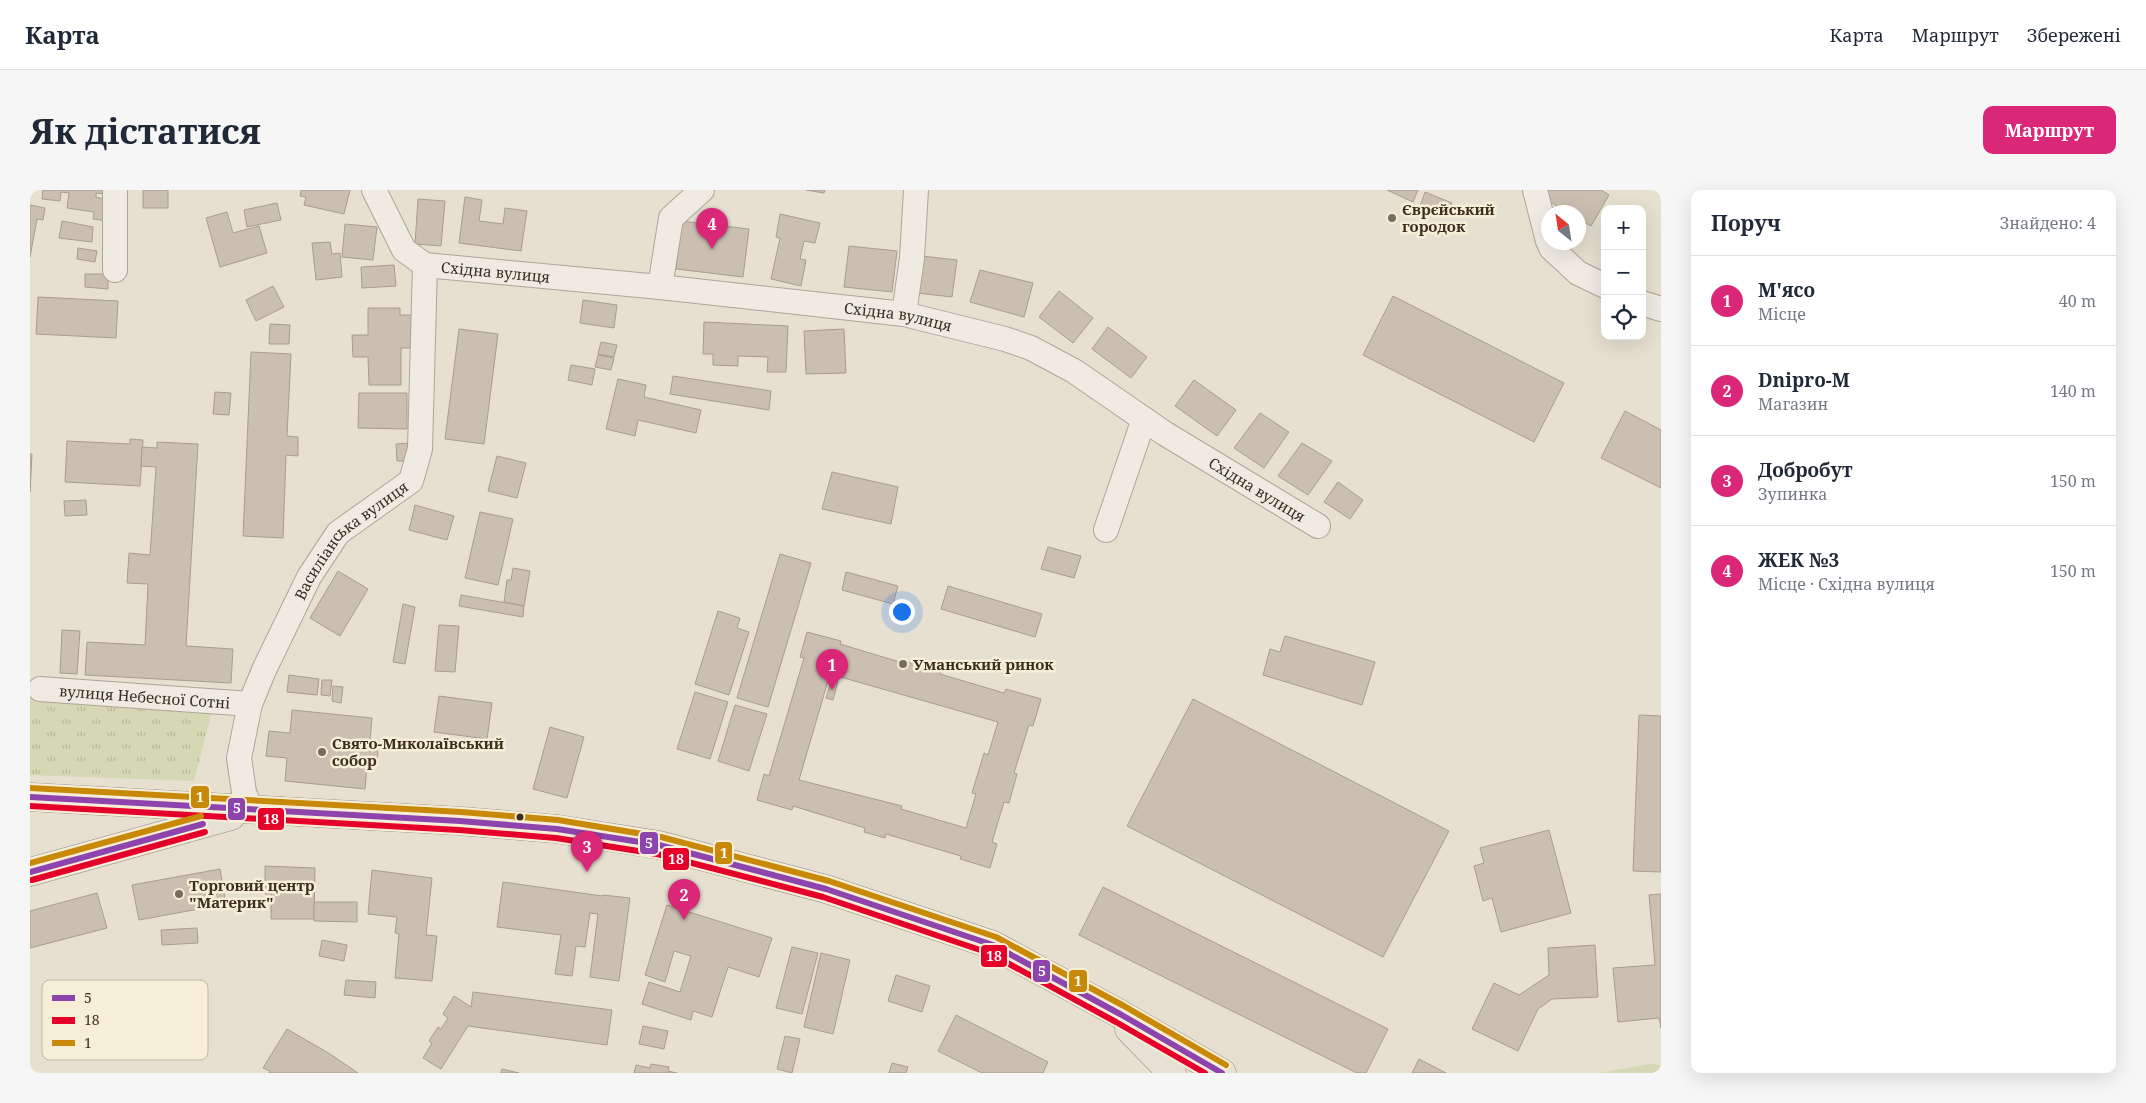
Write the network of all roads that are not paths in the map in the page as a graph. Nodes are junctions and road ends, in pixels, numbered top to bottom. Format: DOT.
graph roads {
  1 [pos="115,190"];
  2 [pos="374,190"];
  3 [pos="387,190"];
  4 [pos="702,190"];
  5 [pos="916,190"];
  6 [pos="1535,190"];
  7 [pos="1541,212"];
  8 [pos="389,217"];
  9 [pos="1552,250"];
  10 [pos="425,266"];
  11 [pos="115,270"];
  12 [pos="1601,284"];
  13 [pos="660,286"];
  14 [pos="1646,304"];
  15 [pos="1661,309"];
  16 [pos="904,314"];
  17 [pos="1144,420"];
  18 [pos="1318,526"];
  19 [pos="1106,530"];
  20 [pos="40,689"];
  21 [pos="250,704"];
  22 [pos="30,797"];
  23 [pos="115,802"];
  24 [pos="252,810"];
  25 [pos="133,843"];
  26 [pos="30,872"];
  27 [pos="1108,1007"];
  28 [pos="1172,1073"];
  29 [pos="1222,1073"];
  1 -- 11 [label="street"];
  2 -- 8 [label="street"];
  3 -- 8 [label="street"];
  4 -- 13 [label="street"];
  5 -- 16 [label="street"];
  6 -- 7 [label="street"];
  8 -- 10 [label="street"];
  9 -- 12 [label="street"];
  10 -- 13 [label="street, Східна вулиця"];
  10 -- 21 [label="street, Василіанська вулиця"];
  13 -- 16 [label="street, Східна вулиця"];
  14 -- 15 [label="street"];
  16 -- 17 [label="street, Східна вулиця"];
  17 -- 18 [label="street, Східна вулиця"];
  17 -- 19 [label="street"];
  20 -- 21 [label="street, вулиця Небесної Сотні"];
  21 -- 24 [label="street, Василіанська вулиця"];
  22 -- 23 [label="main road"];
  23 -- 24 [label="main road"];
  23 -- 25 [label="main road"];
  24 -- 25 [label="main road"];
  24 -- 27 [label="main road"];
  25 -- 26 [label="main road"];
  27 -- 28 [label="main road"];
  27 -- 29 [label="main road"];
}
